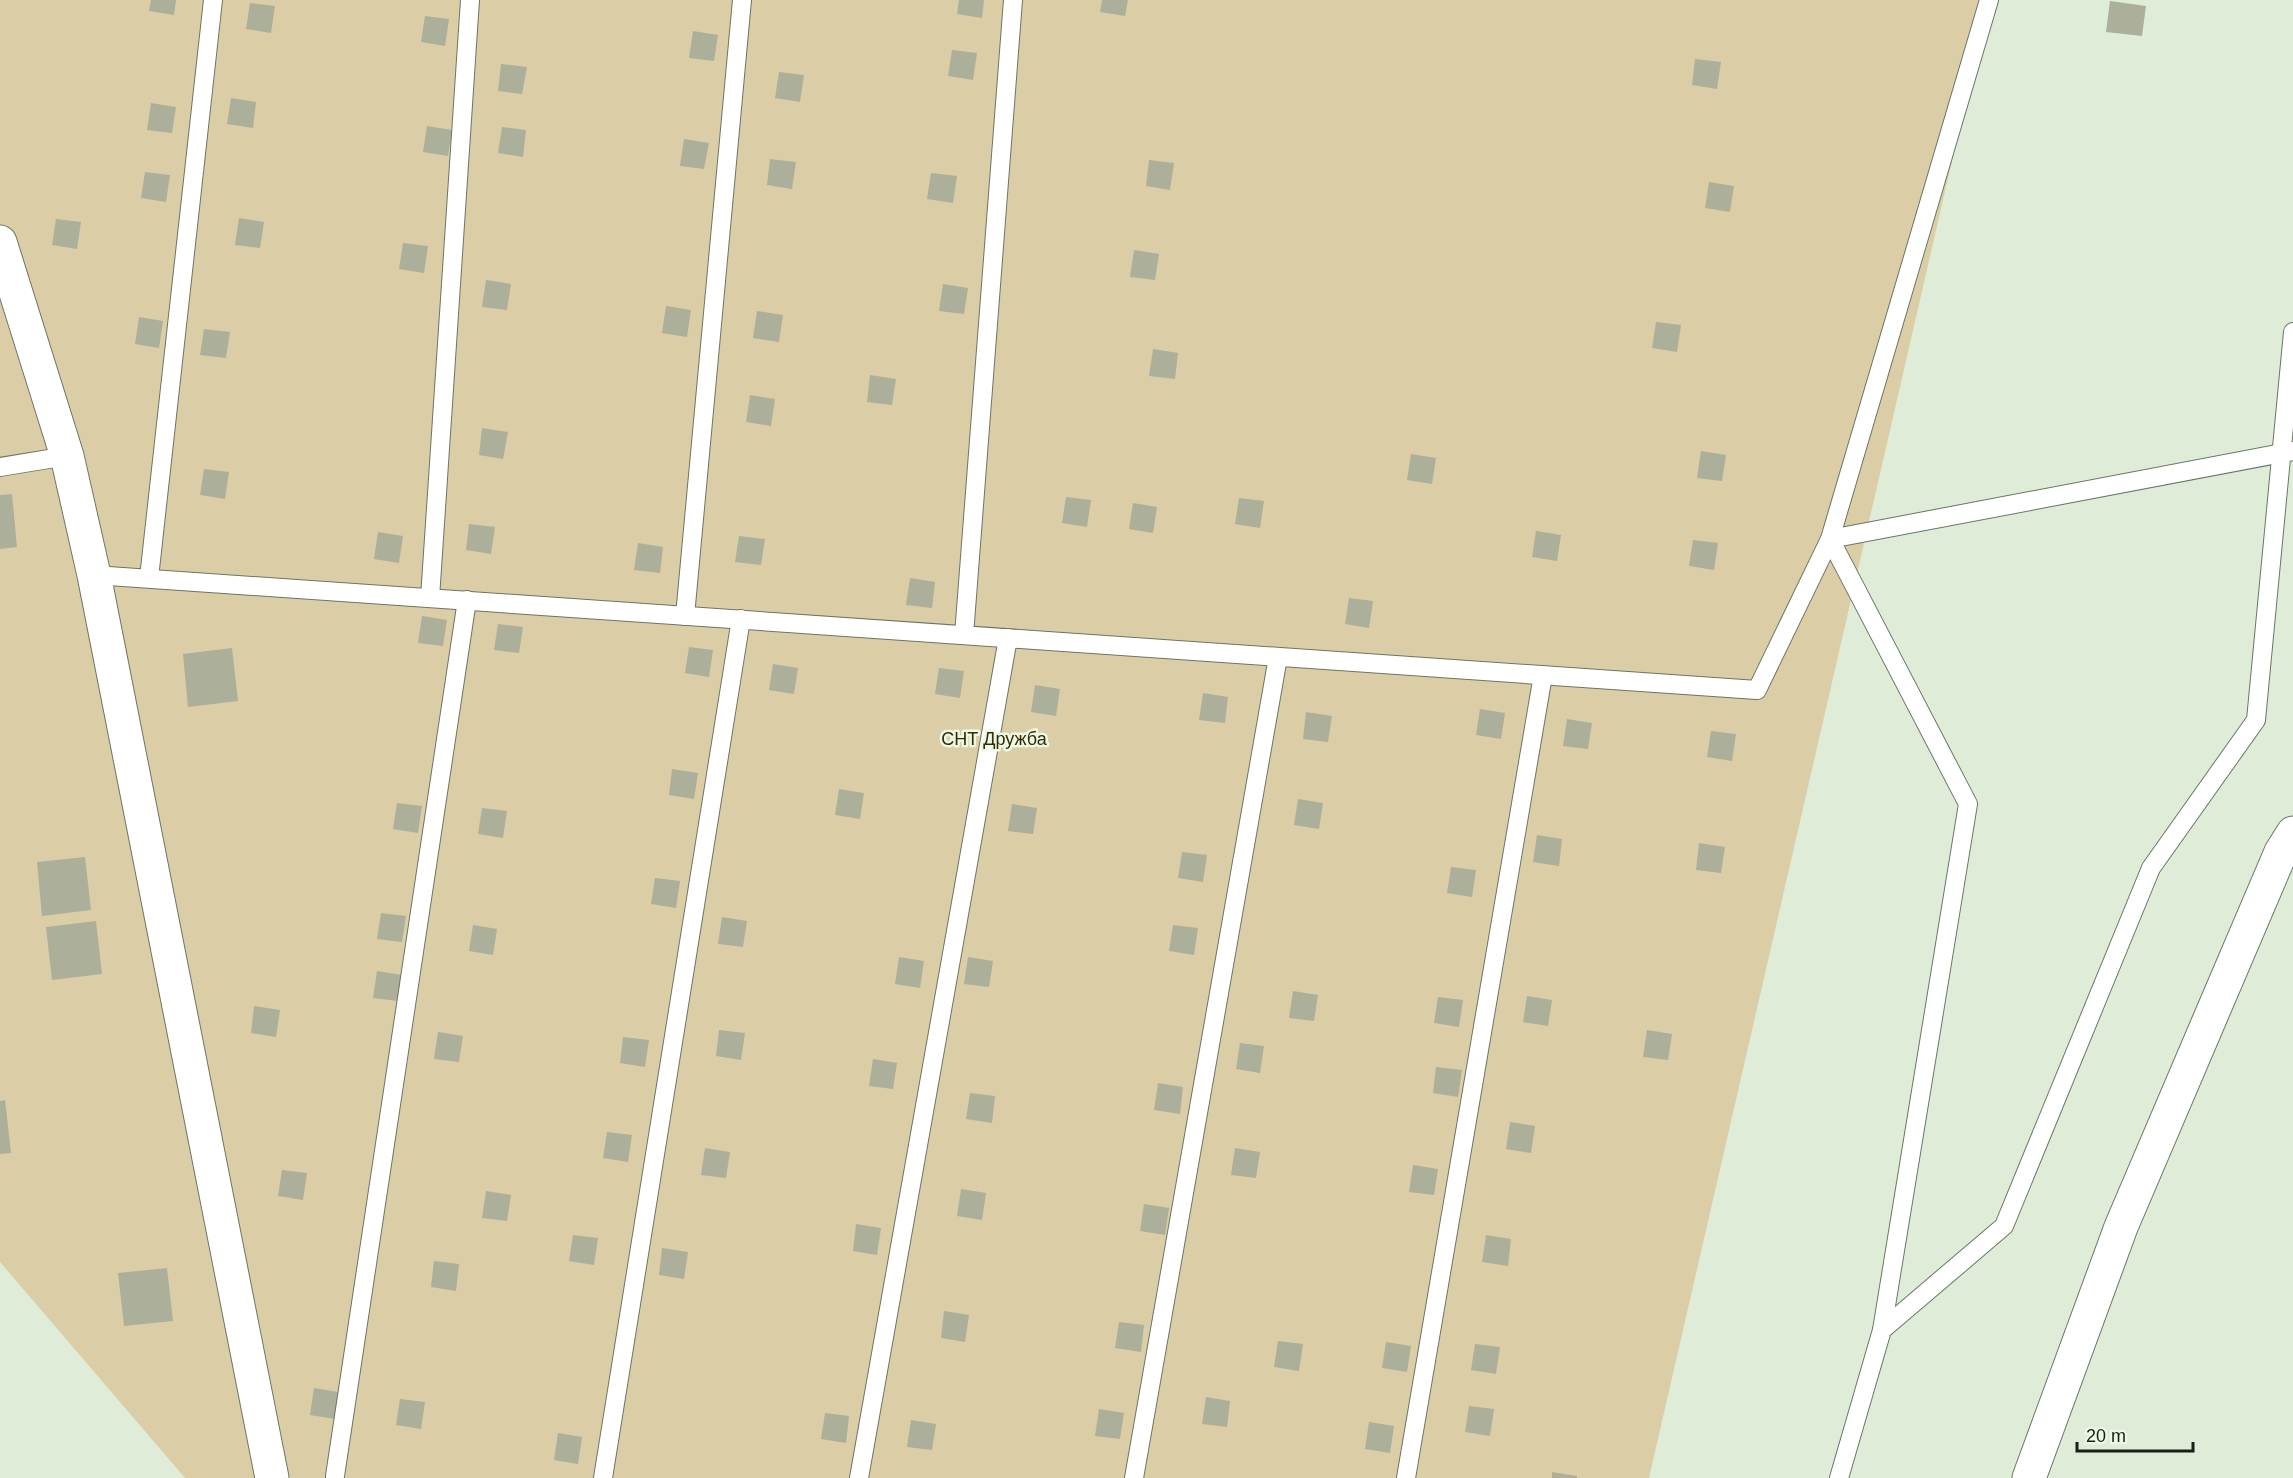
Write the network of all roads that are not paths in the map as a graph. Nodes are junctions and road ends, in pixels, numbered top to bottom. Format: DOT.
graph roads {
  1 [pos="213,0"];
  2 [pos="470,0"];
  3 [pos="742,0"];
  4 [pos="1013,0"];
  5 [pos="1989,0"];
  6 [pos="0,242"];
  7 [pos="2293,332"];
  8 [pos="2288,451"];
  9 [pos="67,456"];
  10 [pos="0,467"];
  11 [pos="1830,539"];
  12 [pos="94,575"];
  13 [pos="149,578"];
  14 [pos="430,598"];
  15 [pos="466,600"];
  16 [pos="685,616"];
  17 [pos="741,620"];
  18 [pos="964,635"];
  19 [pos="1008,638"];
  20 [pos="1278,657"];
  21 [pos="1543,675"];
  22 [pos="2293,833"];
  23 [pos="1882,1330"];
  24 [pos="335,1476"];
  25 [pos="272,1478"];
  26 [pos="603,1478"];
  27 [pos="859,1478"];
  28 [pos="1134,1478"];
  29 [pos="1406,1478"];
  30 [pos="1839,1478"];
  31 [pos="2029,1478"];
  1 -- 13 [label="lane"];
  2 -- 14 [label="lane"];
  3 -- 16 [label="lane"];
  4 -- 18 [label="lane"];
  5 -- 11 [label="lane"];
  6 -- 9 [label="street"];
  7 -- 8 [label="lane"];
  8 -- 11 [label="lane"];
  8 -- 23 [label="lane"];
  9 -- 10 [label="lane"];
  9 -- 12 [label="street"];
  11 -- 21 [label="lane"];
  11 -- 23 [label="lane"];
  12 -- 13 [label="lane"];
  12 -- 25 [label="street"];
  13 -- 14 [label="lane"];
  14 -- 15 [label="lane"];
  15 -- 16 [label="lane"];
  15 -- 24 [label="lane"];
  16 -- 17 [label="lane"];
  17 -- 18 [label="lane"];
  17 -- 26 [label="lane"];
  18 -- 19 [label="lane"];
  19 -- 20 [label="lane"];
  19 -- 27 [label="lane"];
  20 -- 21 [label="lane"];
  20 -- 28 [label="lane"];
  21 -- 29 [label="lane"];
  22 -- 31 [label="street"];
  23 -- 30 [label="lane"];
}
